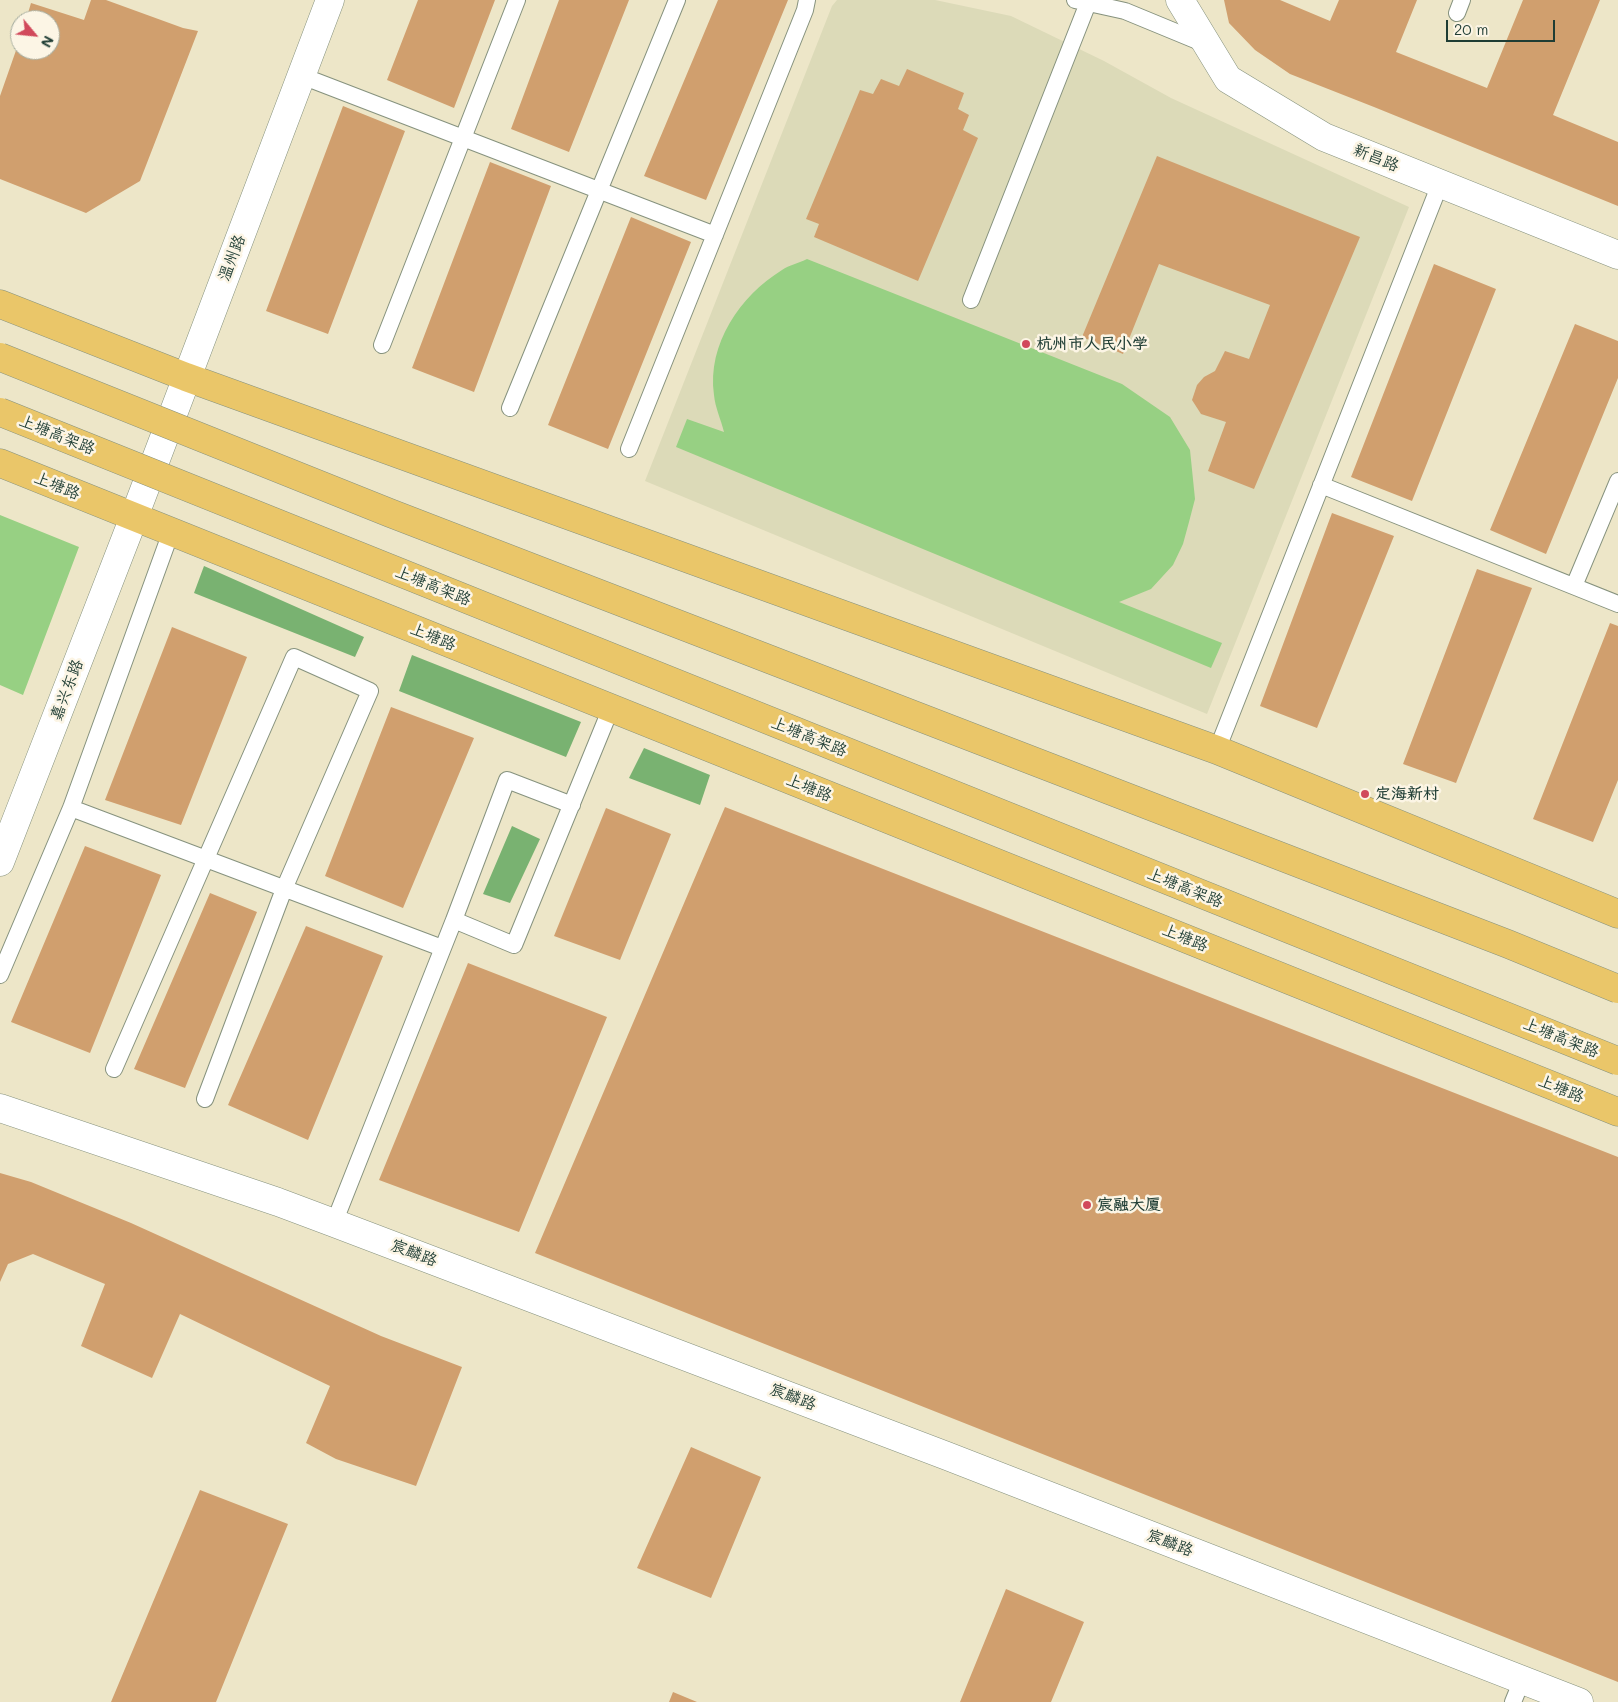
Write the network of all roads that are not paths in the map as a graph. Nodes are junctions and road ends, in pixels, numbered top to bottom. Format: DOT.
graph roads {
  1 [pos="330,0"];
  2 [pos="516,0"];
  3 [pos="677,0"];
  4 [pos="807,0"];
  5 [pos="1180,0"];
  6 [pos="1082,1"];
  7 [pos="1207,45"];
  8 [pos="302,76"];
  9 [pos="462,138"];
  10 [pos="1440,184"];
  11 [pos="600,190"];
  12 [pos="715,235"];
  13 [pos="1618,255"];
  14 [pos="971,300"];
  15 [pos="0,304"];
  16 [pos="382,345"];
  17 [pos="0,357"];
  18 [pos="186,377"];
  19 [pos="510,408"];
  20 [pos="0,412"];
  21 [pos="629,449"];
  22 [pos="0,463"];
  23 [pos="1618,481"];
  24 [pos="1321,485"];
  25 [pos="134,517"];
  26 [pos="171,532"];
  27 [pos="1574,586"];
  28 [pos="1618,604"];
  29 [pos="611,708"];
  30 [pos="1217,750"];
  31 [pos="572,805"];
  32 [pos="71,808"];
  33 [pos="206,860"];
  34 [pos="0,862"];
  35 [pos="284,889"];
  36 [pos="1618,914"];
  37 [pos="454,920"];
  38 [pos="442,948"];
  39 [pos="0,975"];
  40 [pos="1618,988"];
  41 [pos="1618,1061"];
  42 [pos="114,1069"];
  43 [pos="205,1099"];
  44 [pos="0,1108"];
  45 [pos="1618,1112"];
  46 [pos="334,1223"];
  47 [pos="1517,1691"];
  48 [pos="1579,1702"];
  1 -- 8 [label="street, 温州路"];
  2 -- 9 [label="lane"];
  3 -- 11 [label="lane"];
  4 -- 12 [label="lane"];
  5 -- 7 [label="street, 新昌路"];
  6 -- 7 [label="lane"];
  6 -- 14 [label="lane"];
  7 -- 10 [label="street, 新昌路"];
  8 -- 9 [label="lane"];
  8 -- 18 [label="street, 温州路"];
  9 -- 11 [label="lane"];
  9 -- 16 [label="lane"];
  10 -- 13 [label="street, 新昌路"];
  10 -- 24 [label="lane"];
  11 -- 12 [label="lane"];
  11 -- 19 [label="lane"];
  12 -- 21 [label="lane"];
  15 -- 18 [label="main road"];
  17 -- 40 [label="main road, bridge"];
  18 -- 25 [label="street, 温州路"];
  18 -- 30 [label="main road"];
  20 -- 41 [label="main road, 上塘高架路, bridge"];
  22 -- 25 [label="main road, 上塘路"];
  23 -- 27 [label="lane"];
  24 -- 27 [label="lane"];
  24 -- 30 [label="lane"];
  25 -- 26 [label="main road, 上塘路"];
  25 -- 34 [label="street, 嘉兴东路"];
  26 -- 29 [label="main road, 上塘路"];
  26 -- 32 [label="lane"];
  27 -- 28 [label="lane"];
  29 -- 31 [label="lane"];
  29 -- 45 [label="main road, 上塘路"];
  30 -- 36 [label="main road"];
  31 -- 37 [label="lane"];
  31 -- 37 [label="lane"];
  32 -- 33 [label="lane"];
  32 -- 39 [label="lane"];
  33 -- 35 [label="lane"];
  33 -- 35 [label="lane"];
  33 -- 42 [label="lane"];
  35 -- 38 [label="lane"];
  35 -- 43 [label="lane"];
  37 -- 38 [label="lane"];
  38 -- 46 [label="lane"];
  44 -- 46 [label="street, 宸麟路"];
  46 -- 47 [label="street, 宸麟路"];
  47 -- 48 [label="street, 宸麟路"];
}
